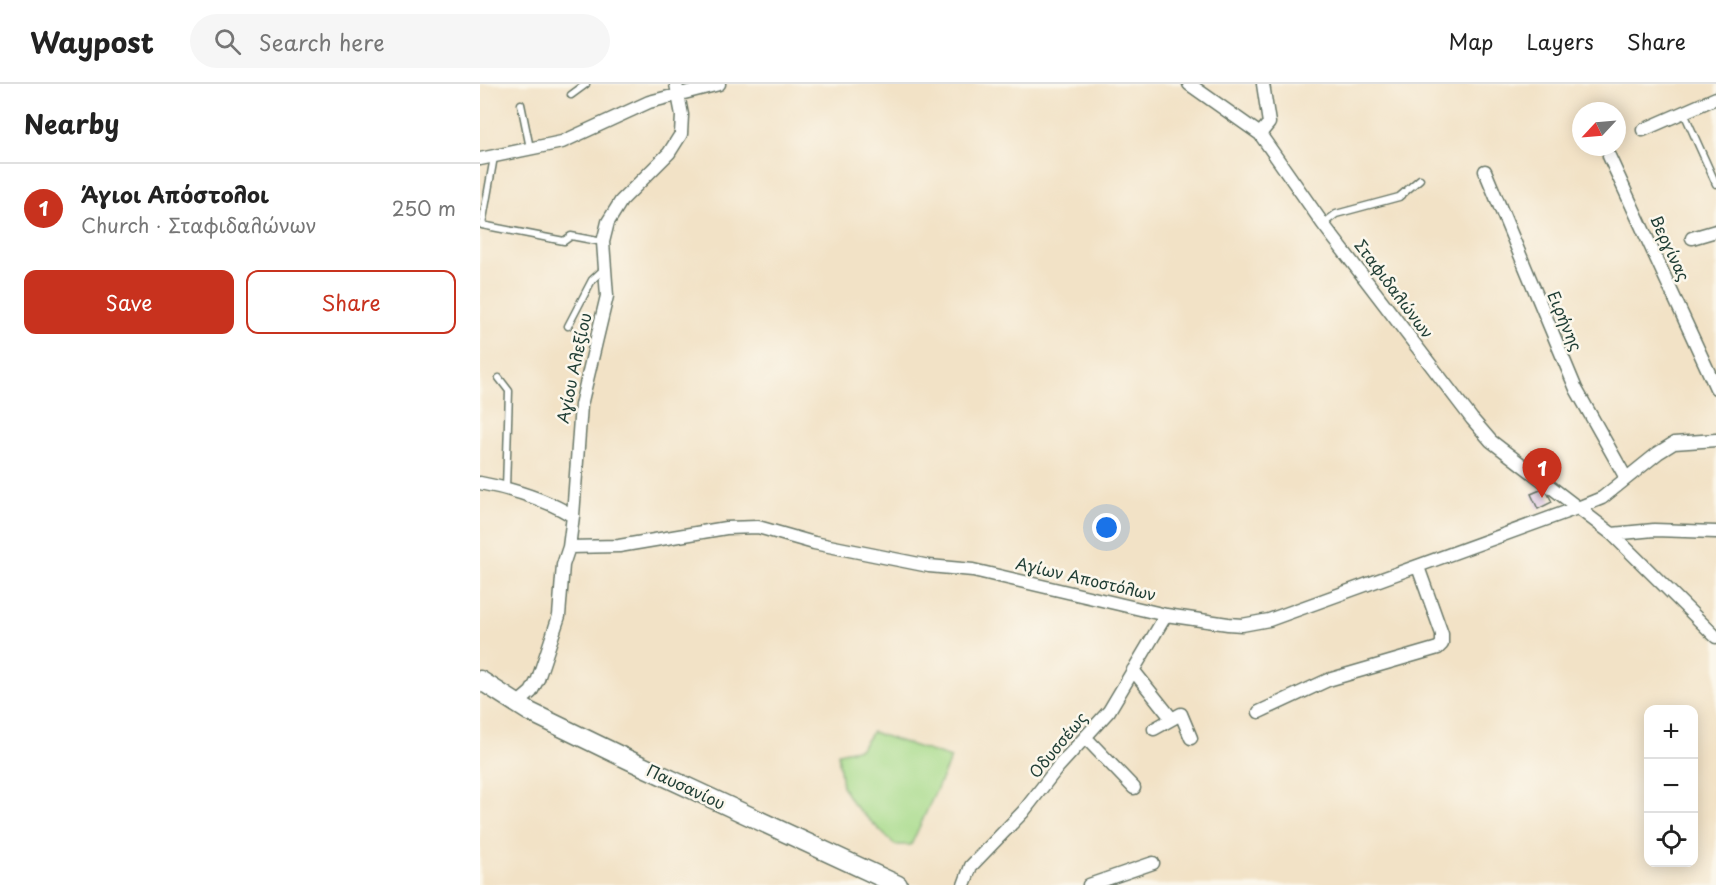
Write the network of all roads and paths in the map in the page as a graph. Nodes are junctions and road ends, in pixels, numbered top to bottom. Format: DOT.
graph roads {
  1 [pos="586,84"];
  2 [pos="719,84"];
  3 [pos="1189,84"];
  4 [pos="1263,84"];
  5 [pos="676,89"];
  6 [pos="571,95"];
  7 [pos="1716,98"];
  8 [pos="521,104"];
  9 [pos="1684,112"];
  10 [pos="1643,130"];
  11 [pos="1260,134"];
  12 [pos="530,149"];
  13 [pos="1609,156"];
  14 [pos="494,157"];
  15 [pos="480,159"];
  16 [pos="1485,171"];
  17 [pos="1420,180"];
  18 [pos="1716,184"];
  19 [pos="1323,224"];
  20 [pos="1716,231"];
  21 [pos="1692,238"];
  22 [pos="603,242"];
  23 [pos="605,268"];
  24 [pos="568,326"];
  25 [pos="499,378"];
  26 [pos="1716,388"];
  27 [pos="1716,440"];
  28 [pos="1626,478"];
  29 [pos="480,483"];
  30 [pos="506,488"];
  31 [pos="1580,507"];
  32 [pos="573,516"];
  33 [pos="1716,532"];
  34 [pos="1612,534"];
  35 [pos="569,547"];
  36 [pos="1418,567"];
  37 [pos="1166,615"];
  38 [pos="1716,637"];
  39 [pos="1133,670"];
  40 [pos="480,680"];
  41 [pos="518,704"];
  42 [pos="1259,712"];
  43 [pos="1172,719"];
  44 [pos="1154,729"];
  45 [pos="1085,737"];
  46 [pos="1191,738"];
  47 [pos="1134,788"];
  48 [pos="1153,863"];
  49 [pos="898,885"];
  50 [pos="963,885"];
  51 [pos="1089,885"];
  1 -- 6 [label="lane"];
  2 -- 5 [label="street"];
  3 -- 11 [label="street, Σταφιδαλώνων"];
  4 -- 11 [label="street"];
  5 -- 12 [label="street"];
  5 -- 22 [label="street, Αγίου Αλεξίου"];
  7 -- 9 [label="street"];
  8 -- 12 [label="lane"];
  9 -- 10 [label="street"];
  9 -- 18 [label="lane"];
  11 -- 19 [label="street, Σταφιδαλώνων"];
  12 -- 14 [label="street"];
  13 -- 26 [label="street, Βεργίνας"];
  14 -- 15 [label="street"];
  14 -- 22 [label="lane"];
  16 -- 28 [label="street, Ειρήνης"];
  17 -- 19 [label="lane"];
  19 -- 31 [label="street, Σταφιδαλώνων"];
  20 -- 21 [label="street"];
  22 -- 23 [label="street, Αγίου Αλεξίου"];
  23 -- 24 [label="lane, Αγίου Αλεξίου"];
  23 -- 32 [label="street, Αγίου Αλεξίου"];
  25 -- 30 [label="lane"];
  27 -- 28 [label="street, Αγίων Αποστόλων"];
  28 -- 31 [label="street, Αγίων Αποστόλων"];
  29 -- 30 [label="street"];
  30 -- 32 [label="street"];
  31 -- 34 [label="street, Σταφιδαλώνων"];
  31 -- 36 [label="street, Αγίων Αποστόλων"];
  32 -- 35 [label="street, Αγίου Αλεξίου"];
  33 -- 34 [label="street"];
  34 -- 38 [label="street, Σταφιδαλώνων"];
  35 -- 37 [label="street, Αγίων Αποστόλων"];
  35 -- 41 [label="street, Αγίου Αλεξίου"];
  36 -- 37 [label="street, Αγίων Αποστόλων"];
  36 -- 42 [label="street"];
  37 -- 39 [label="street, Οδυσσέως"];
  39 -- 43 [label="street"];
  39 -- 45 [label="street, Οδυσσέως"];
  40 -- 41 [label="street, Παυσανίου"];
  41 -- 49 [label="street, Παυσανίου"];
  43 -- 44 [label="street"];
  43 -- 46 [label="street"];
  45 -- 47 [label="street"];
  45 -- 50 [label="street, Οδυσσέως"];
  48 -- 51 [label="street"];
}
